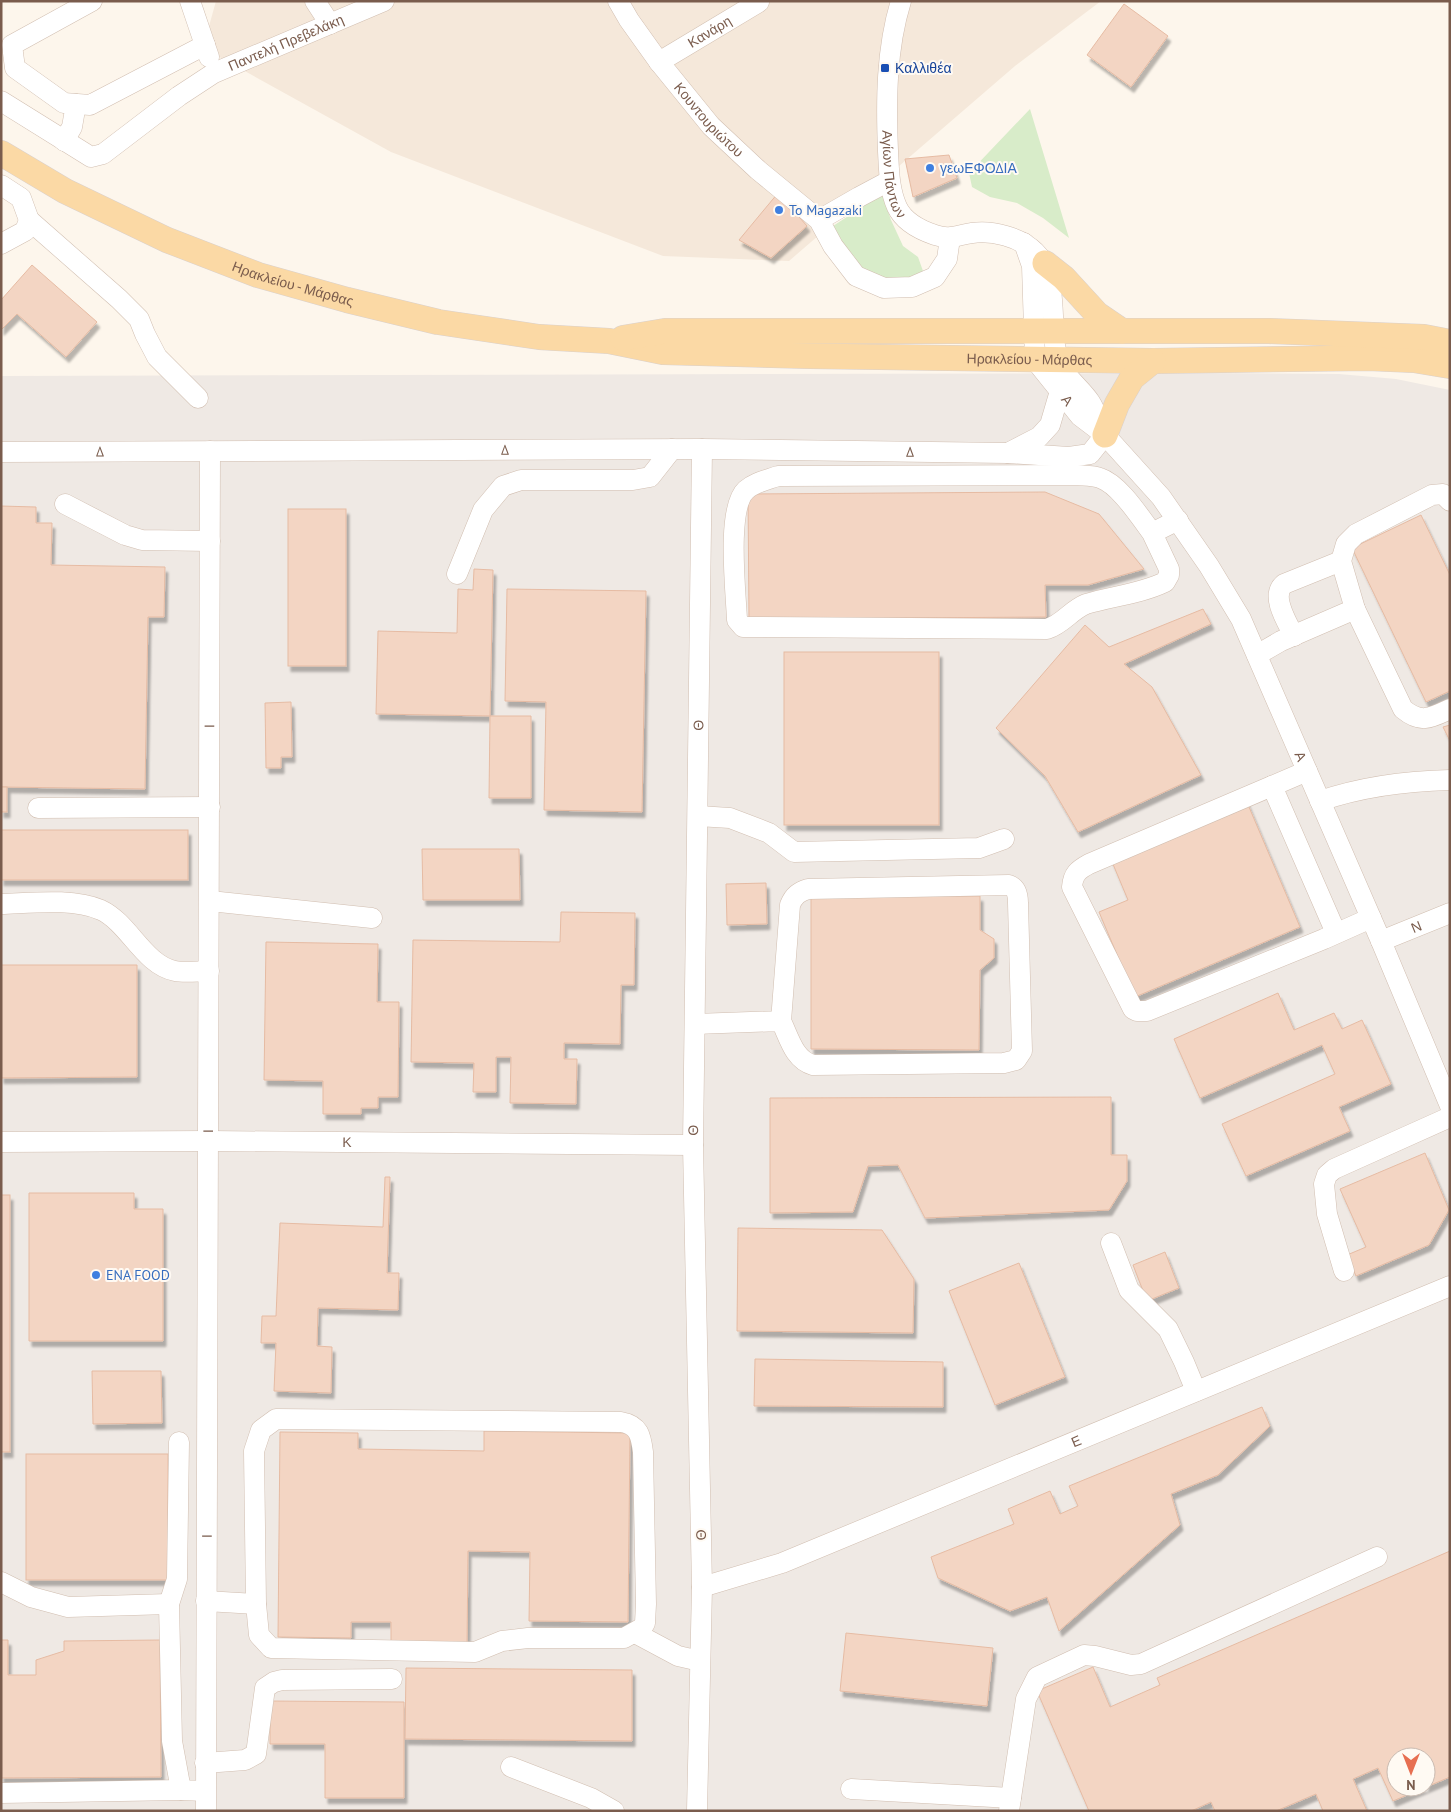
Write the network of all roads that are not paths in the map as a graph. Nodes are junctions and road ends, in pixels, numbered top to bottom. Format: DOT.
graph roads {
  1 [pos="92,1"];
  2 [pos="190,1"];
  3 [pos="314,1"];
  4 [pos="384,1"];
  5 [pos="618,1"];
  6 [pos="901,1"];
  7 [pos="759,2"];
  8 [pos="330,24"];
  9 [pos="206,46"];
  10 [pos="660,62"];
  11 [pos="214,73"];
  12 [pos="1,101"];
  13 [pos="76,104"];
  14 [pos="64,141"];
  15 [pos="1,153"];
  16 [pos="889,181"];
  17 [pos="1,185"];
  18 [pos="29,220"];
  19 [pos="819,220"];
  20 [pos="950,238"];
  21 [pos="1024,243"];
  22 [pos="1,244"];
  23 [pos="1045,263"];
  24 [pos="1122,331"];
  25 [pos="1044,332"];
  26 [pos="609,341"];
  27 [pos="1450,342"];
  28 [pos="1046,360"];
  29 [pos="1153,361"];
  30 [pos="1450,366"];
  31 [pos="1060,392"];
  32 [pos="198,398"];
  33 [pos="1105,435"];
  34 [pos="672,449"];
  35 [pos="702,449"];
  36 [pos="210,451"];
  37 [pos="1,452"];
  38 [pos="1008,453"];
  39 [pos="1450,501"];
  40 [pos="65,504"];
  41 [pos="1178,520"];
  42 [pos="1152,533"];
  43 [pos="210,541"];
  44 [pos="1341,561"];
  45 [pos="457,574"];
  46 [pos="1355,609"];
  47 [pos="1294,636"];
  48 [pos="1257,655"];
  49 [pos="1450,709"];
  50 [pos="1307,771"];
  51 [pos="1450,780"];
  52 [pos="1272,786"];
  53 [pos="1320,801"];
  54 [pos="210,807"];
  55 [pos="38,808"];
  56 [pos="698,816"];
  57 [pos="1004,839"];
  58 [pos="210,901"];
  59 [pos="1,904"];
  60 [pos="1450,912"];
  61 [pos="372,918"];
  62 [pos="1370,918"];
  63 [pos="1336,933"];
  64 [pos="1381,942"];
  65 [pos="209,971"];
  66 [pos="781,1021"];
  67 [pos="695,1024"];
  68 [pos="1450,1106"];
  69 [pos="1450,1117"];
  70 [pos="209,1141"];
  71 [pos="1,1142"];
  72 [pos="693,1145"];
  73 [pos="1110,1243"];
  74 [pos="1344,1271"];
  75 [pos="1450,1286"];
  76 [pos="1196,1391"];
  77 [pos="179,1442"];
  78 [pos="1378,1557"];
  79 [pos="206,1578"];
  80 [pos="177,1579"];
  81 [pos="1,1582"];
  82 [pos="702,1587"];
  83 [pos="206,1601"];
  84 [pos="169,1604"];
  85 [pos="256,1604"];
  86 [pos="635,1633"];
  87 [pos="700,1661"];
  88 [pos="392,1679"];
  89 [pos="206,1763"];
  90 [pos="512,1767"];
  91 [pos="851,1789"];
  92 [pos="181,1790"];
  93 [pos="1,1793"];
  94 [pos="206,1801"];
  95 [pos="1010,1805"];
  96 [pos="614,1811"];
  97 [pos="697,1811"];
  1 -- 13 [label="street"];
  2 -- 9 [label="street, Παντελή Πρεβελάκη"];
  3 -- 8 [label="street"];
  4 -- 8 [label="street, Παντελή Πρεβελάκη"];
  5 -- 10 [label="street, Κουντουριώτου"];
  6 -- 16 [label="street, Αγίων Πάντων"];
  7 -- 10 [label="street, Κανάρη"];
  8 -- 11 [label="street, Παντελή Πρεβελάκη"];
  9 -- 11 [label="street, Παντελή Πρεβελάκη"];
  9 -- 13 [label="street"];
  10 -- 19 [label="street, Κουντουριώτου"];
  11 -- 14 [label="street"];
  12 -- 14 [label="street"];
  13 -- 14 [label="street"];
  15 -- 26 [label="main road, Ηρακλείου - Μάρθας"];
  16 -- 19 [label="street"];
  16 -- 20 [label="street, Αγίων Πάντων"];
  17 -- 18 [label="street"];
  18 -- 22 [label="street"];
  18 -- 32 [label="street"];
  19 -- 20 [label="street"];
  20 -- 21 [label="street, Αγίων Πάντων"];
  21 -- 23 [label="street, Αγίων Πάντων"];
  21 -- 25 [label="street"];
  23 -- 24 [label="main road"];
  23 -- 25 [label="street"];
  24 -- 25 [label="main road, Ηρακλείου - Μάρθας"];
  24 -- 27 [label="main road, Ηρακλείου - Μάρθας"];
  25 -- 26 [label="main road, Ηρακλείου - Μάρθας"];
  25 -- 28 [label="street"];
  26 -- 28 [label="main road, Ηρακλείου - Μάρθας"];
  28 -- 29 [label="main road, Ηρακλείου - Μάρθας"];
  28 -- 31 [label="street, Α"];
  28 -- 33 [label="street, Α"];
  29 -- 30 [label="main road, Ηρακλείου - Μάρθας"];
  29 -- 33 [label="main road"];
  31 -- 33 [label="street, Α"];
  31 -- 38 [label="street"];
  33 -- 38 [label="street, Δ"];
  33 -- 41 [label="street, Α"];
  34 -- 35 [label="street, Δ"];
  34 -- 36 [label="street, Δ"];
  34 -- 45 [label="street"];
  35 -- 38 [label="street, Δ"];
  35 -- 56 [label="street, Θ"];
  36 -- 37 [label="street, Δ"];
  36 -- 43 [label="street, Ι"];
  39 -- 44 [label="street"];
  40 -- 43 [label="street"];
  41 -- 42 [label="street"];
  41 -- 48 [label="street, Α"];
  42 -- 42 [label="street"];
  43 -- 54 [label="street, Ι"];
  44 -- 46 [label="street"];
  44 -- 47 [label="street"];
  46 -- 47 [label="street"];
  46 -- 49 [label="street"];
  47 -- 48 [label="street"];
  48 -- 50 [label="street, Α"];
  50 -- 52 [label="street"];
  50 -- 53 [label="street, Α"];
  51 -- 53 [label="street"];
  52 -- 63 [label="street"];
  52 -- 63 [label="street"];
  53 -- 62 [label="street, Α"];
  54 -- 55 [label="street"];
  54 -- 58 [label="street, Ι"];
  56 -- 57 [label="street"];
  56 -- 67 [label="street, Θ"];
  58 -- 61 [label="street"];
  58 -- 65 [label="street, Ι"];
  59 -- 65 [label="street"];
  60 -- 64 [label="street, Ν"];
  62 -- 63 [label="street"];
  62 -- 64 [label="street, Α"];
  64 -- 68 [label="street, Α"];
  65 -- 70 [label="street, Ι"];
  66 -- 66 [label="street"];
  66 -- 67 [label="street"];
  67 -- 72 [label="street, Θ"];
  69 -- 74 [label="street"];
  70 -- 71 [label="street, Κ"];
  70 -- 72 [label="street, Κ"];
  70 -- 79 [label="street, Ι"];
  72 -- 82 [label="street, Θ"];
  73 -- 76 [label="street"];
  75 -- 76 [label="street, Ε"];
  76 -- 82 [label="street, Ε"];
  77 -- 80 [label="street"];
  78 -- 95 [label="street"];
  79 -- 80 [label="street"];
  79 -- 83 [label="street, Ι"];
  80 -- 84 [label="street"];
  81 -- 84 [label="street"];
  82 -- 87 [label="street, Θ"];
  83 -- 85 [label="street"];
  83 -- 89 [label="street, Ι"];
  84 -- 92 [label="street"];
  85 -- 86 [label="street"];
  85 -- 86 [label="street"];
  86 -- 87 [label="street"];
  87 -- 97 [label="street, Θ"];
  88 -- 89 [label="street"];
  89 -- 94 [label="street, Ι"];
  90 -- 96 [label="street"];
  91 -- 95 [label="street"];
  92 -- 93 [label="street"];
  92 -- 94 [label="street"];
}
